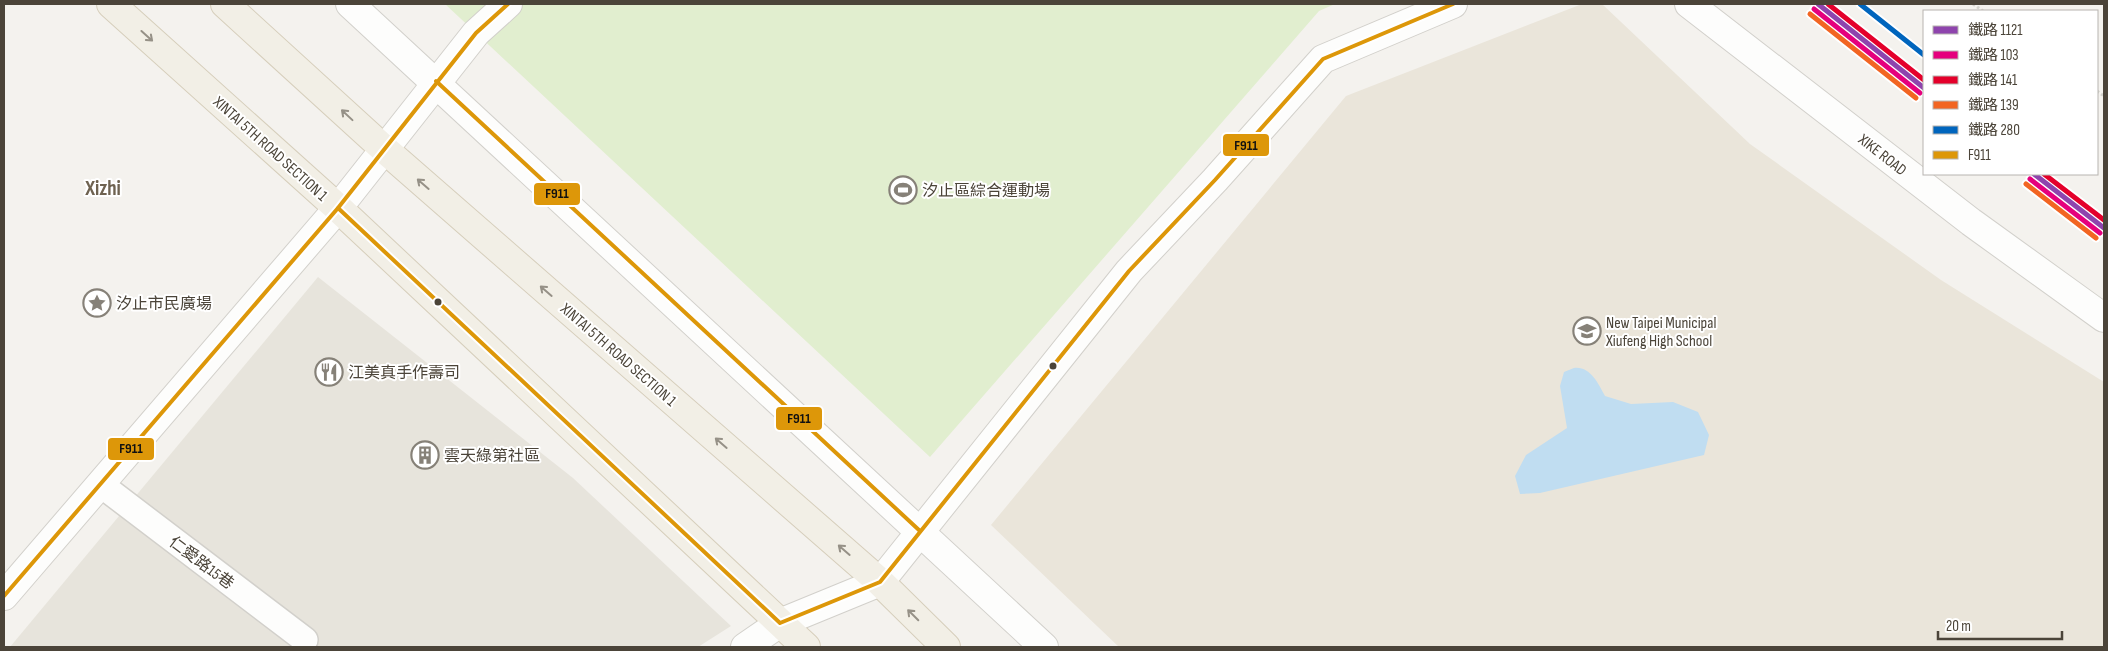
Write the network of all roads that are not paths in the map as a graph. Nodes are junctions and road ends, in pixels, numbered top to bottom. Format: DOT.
graph roads {
  1 [pos="111,4"];
  2 [pos="226,4"];
  3 [pos="350,4"];
  4 [pos="508,4"];
  5 [pos="1453,4"];
  6 [pos="1689,4"];
  7 [pos="436,81"];
  8 [pos="383,148"];
  9 [pos="338,208"];
  10 [pos="2104,318"];
  11 [pos="100,484"];
  12 [pos="920,531"];
  13 [pos="880,582"];
  14 [pos="4,596"];
  15 [pos="780,623"];
  16 [pos="305,640"];
  17 [pos="745,647"];
  18 [pos="806,647"];
  19 [pos="946,647"];
  20 [pos="1044,647"];
  1 -- 9 [label="main road, XINTAI 5TH ROAD SECTION 1, one-way"];
  8 -- 2 [label="main road, XINTAI 5TH ROAD SECTION 1, one-way"];
  3 -- 7 [label="street"];
  4 -- 7 [label="street"];
  5 -- 12 [label="street"];
  6 -- 10 [label="street, XIKE ROAD"];
  7 -- 8 [label="street"];
  7 -- 12 [label="street"];
  8 -- 9 [label="street"];
  13 -- 8 [label="main road, XINTAI 5TH ROAD SECTION 1, one-way"];
  9 -- 11 [label="street"];
  9 -- 15 [label="main road, XINTAI 5TH ROAD SECTION 1"];
  11 -- 14 [label="street"];
  11 -- 16 [label="lane, 仁愛路15巷"];
  12 -- 13 [label="street"];
  12 -- 20 [label="street"];
  13 -- 15 [label="street"];
  19 -- 13 [label="main road, XINTAI 5TH ROAD SECTION 1, one-way"];
  15 -- 17 [label="street"];
  15 -- 18 [label="main road, XINTAI 5TH ROAD SECTION 1"];
}
